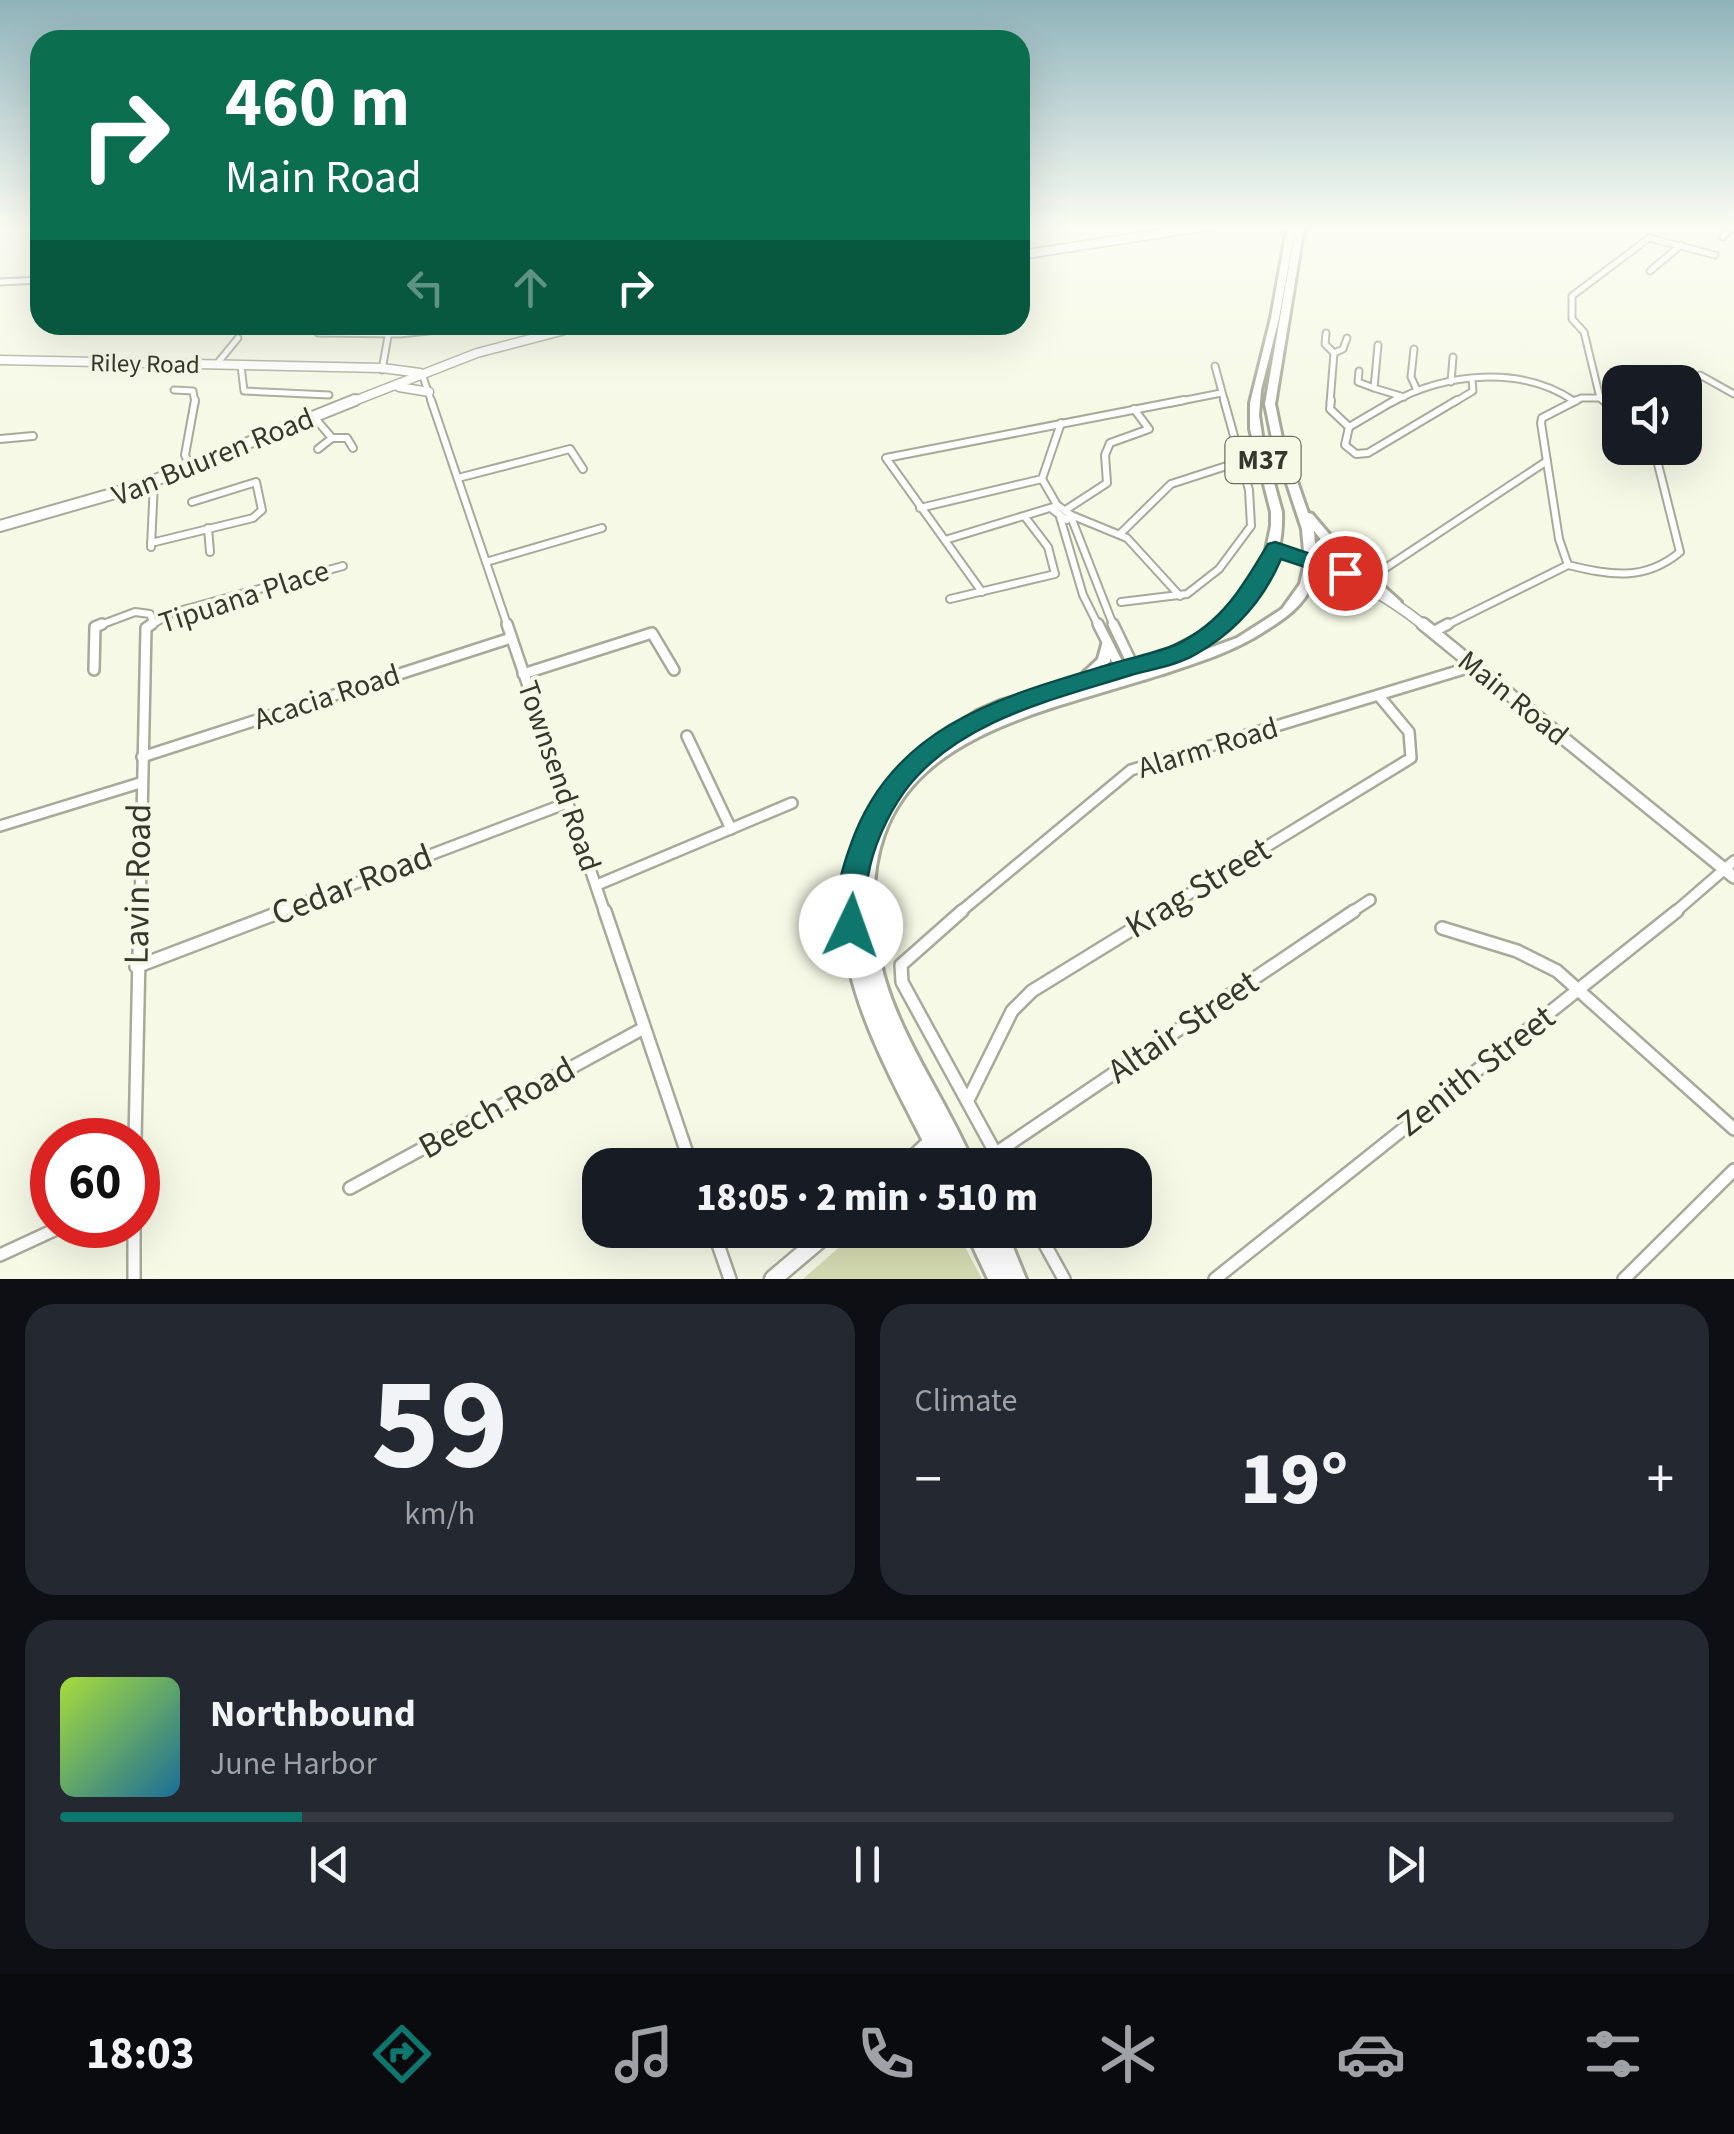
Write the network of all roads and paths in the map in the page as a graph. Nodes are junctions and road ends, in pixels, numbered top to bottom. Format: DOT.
graph roads {
  1 [pos="1285,286"];
  2 [pos="1584,286"];
  3 [pos="1326,333"];
  4 [pos="388,335"];
  5 [pos="537,335"];
  6 [pos="238,338"];
  7 [pos="1347,338"];
  8 [pos="1378,344"];
  9 [pos="1414,349"];
  10 [pos="1334,353"];
  11 [pos="1453,357"];
  12 [pos="0,360"];
  13 [pos="450,363"];
  14 [pos="216,365"];
  15 [pos="241,366"];
  16 [pos="1215,366"];
  17 [pos="396,369"];
  18 [pos="382,370"];
  19 [pos="1360,371"];
  20 [pos="418,375"];
  21 [pos="1702,375"];
  22 [pos="1266,378"];
  23 [pos="1472,380"];
  24 [pos="1451,382"];
  25 [pos="1374,388"];
  26 [pos="385,389"];
  27 [pos="428,389"];
  28 [pos="174,390"];
  29 [pos="1416,390"];
  30 [pos="1220,393"];
  31 [pos="1734,394"];
  32 [pos="329,396"];
  33 [pos="1404,397"];
  34 [pos="1600,398"];
  35 [pos="1574,401"];
  36 [pos="1134,409"];
  37 [pos="314,417"];
  38 [pos="1061,422"];
  39 [pos="1348,428"];
  40 [pos="33,436"];
  41 [pos="332,438"];
  42 [pos="0,439"];
  43 [pos="353,448"];
  44 [pos="318,449"];
  45 [pos="1242,461"];
  46 [pos="1547,462"];
  47 [pos="1659,465"];
  48 [pos="196,466"];
  49 [pos="583,469"];
  50 [pos="1527,475"];
  51 [pos="458,478"];
  52 [pos="1042,479"];
  53 [pos="154,482"];
  54 [pos="1550,485"];
  55 [pos="192,502"];
  56 [pos="1055,506"];
  57 [pos="1302,506"];
  58 [pos="920,508"];
  59 [pos="1070,514"];
  60 [pos="1024,517"];
  61 [pos="1060,518"];
  62 [pos="0,526"];
  63 [pos="208,528"];
  64 [pos="602,528"];
  65 [pos="1121,533"];
  66 [pos="944,540"];
  67 [pos="1083,547"];
  68 [pos="1068,548"];
  69 [pos="1275,549"];
  70 [pos="210,552"];
  71 [pos="486,562"];
  72 [pos="1311,562"];
  73 [pos="1568,564"];
  74 [pos="343,566"];
  75 [pos="1369,579"];
  76 [pos="982,592"];
  77 [pos="1180,596"];
  78 [pos="950,600"];
  79 [pos="1121,602"];
  80 [pos="1395,602"];
  81 [pos="150,625"];
  82 [pos="1433,632"];
  83 [pos="511,638"];
  84 [pos="1106,644"];
  85 [pos="1474,666"];
  86 [pos="94,670"];
  87 [pos="674,670"];
  88 [pos="1130,673"];
  89 [pos="523,674"];
  90 [pos="1059,689"];
  91 [pos="1380,696"];
  92 [pos="687,736"];
  93 [pos="142,757"];
  94 [pos="140,783"];
  95 [pos="568,803"];
  96 [pos="792,804"];
  97 [pos="0,826"];
  98 [pos="731,829"];
  99 [pos="1732,870"];
  100 [pos="597,885"];
  101 [pos="1370,900"];
  102 [pos="1442,928"];
  103 [pos="136,967"];
  104 [pos="1579,989"];
  105 [pos="644,1028"];
  106 [pos="968,1100"];
  107 [pos="135,1118"];
  108 [pos="1734,1128"];
  109 [pos="940,1134"];
  110 [pos="685,1148"];
  111 [pos="925,1148"];
  112 [pos="942,1148"];
  113 [pos="951,1148"];
  114 [pos="993,1148"];
  115 [pos="1015,1148"];
  116 [pos="1734,1170"];
  117 [pos="350,1188"];
  118 [pos="30,1242"];
  119 [pos="134,1248"];
  120 [pos="719,1248"];
  121 [pos="809,1248"];
  122 [pos="984,1248"];
  123 [pos="1003,1248"];
  124 [pos="1047,1248"];
  125 [pos="0,1256"];
  126 [pos="134,1279"];
  127 [pos="730,1279"];
  128 [pos="772,1279"];
  129 [pos="998,1279"];
  130 [pos="1016,1279"];
  131 [pos="1064,1279"];
  132 [pos="1214,1279"];
  133 [pos="1624,1279"];
  1 -- 22 [label="main road, M37"];
  2 -- 34 [label="street"];
  3 -- 10 [label="street"];
  4 -- 18 [label="street"];
  5 -- 13 [label="main road"];
  6 -- 14 [label="street"];
  7 -- 10 [label="street"];
  8 -- 25 [label="street"];
  9 -- 29 [label="street"];
  10 -- 39 [label="street"];
  11 -- 24 [label="street"];
  12 -- 14 [label="main road, Riley Road"];
  13 -- 17 [label="main road"];
  13 -- 20 [label="main road, Van Buuren Road"];
  14 -- 15 [label="main road, Riley Road"];
  15 -- 18 [label="main road, Riley Road"];
  15 -- 32 [label="street"];
  16 -- 30 [label="street"];
  17 -- 18 [label="main road, Riley Road"];
  17 -- 20 [label="main road, Riley Road"];
  18 -- 20 [label="main road, Riley Road"];
  19 -- 25 [label="street"];
  20 -- 26 [label="main road, Van Buuren Road"];
  20 -- 27 [label="street"];
  21 -- 31 [label="street"];
  22 -- 57 [label="main road, M37"];
  22 -- 69 [label="main road, M37"];
  23 -- 24 [label="street"];
  23 -- 35 [label="street"];
  23 -- 39 [label="street"];
  24 -- 29 [label="street"];
  25 -- 33 [label="street"];
  26 -- 27 [label="main road"];
  26 -- 37 [label="main road, Van Buuren Road"];
  27 -- 51 [label="street, Townsend Road"];
  28 -- 48 [label="street"];
  29 -- 33 [label="street"];
  30 -- 36 [label="street"];
  30 -- 45 [label="street"];
  33 -- 39 [label="street"];
  34 -- 35 [label="street"];
  35 -- 46 [label="street"];
  36 -- 38 [label="street"];
  36 -- 59 [label="street"];
  37 -- 41 [label="street"];
  37 -- 48 [label="main road, Van Buuren Road"];
  38 -- 52 [label="street"];
  38 -- 58 [label="street"];
  40 -- 42 [label="street"];
  41 -- 43 [label="street"];
  41 -- 44 [label="street"];
  45 -- 65 [label="street"];
  45 -- 77 [label="street"];
  46 -- 50 [label="street"];
  46 -- 54 [label="street"];
  47 -- 73 [label="street"];
  48 -- 53 [label="main road, Van Buuren Road"];
  49 -- 51 [label="street"];
  50 -- 54 [label="street"];
  50 -- 75 [label="street"];
  51 -- 71 [label="street, Townsend Road"];
  52 -- 56 [label="street"];
  52 -- 58 [label="street"];
  53 -- 62 [label="main road, Van Buuren Road"];
  53 -- 63 [label="street"];
  54 -- 73 [label="street"];
  55 -- 63 [label="street"];
  56 -- 59 [label="street"];
  56 -- 60 [label="street"];
  56 -- 61 [label="street"];
  57 -- 72 [label="main road, M37"];
  57 -- 75 [label="main road"];
  58 -- 66 [label="street"];
  59 -- 61 [label="street"];
  59 -- 65 [label="street"];
  59 -- 67 [label="street"];
  60 -- 66 [label="street"];
  60 -- 76 [label="street"];
  61 -- 68 [label="street"];
  63 -- 70 [label="street"];
  64 -- 71 [label="street"];
  65 -- 77 [label="street"];
  66 -- 76 [label="street"];
  67 -- 68 [label="street"];
  67 -- 88 [label="street"];
  68 -- 84 [label="street"];
  69 -- 72 [label="street, Main Road"];
  69 -- 88 [label="main road, M37"];
  71 -- 83 [label="street, Townsend Road"];
  72 -- 80 [label="street, Main Road"];
  72 -- 88 [label="main road, M37"];
  73 -- 82 [label="street"];
  74 -- 81 [label="street, Tipuana Place"];
  75 -- 80 [label="main road"];
  76 -- 78 [label="street"];
  77 -- 79 [label="street"];
  80 -- 82 [label="street, Main Road"];
  81 -- 86 [label="street"];
  81 -- 93 [label="street, Lavin Road"];
  82 -- 85 [label="street, Main Road"];
  83 -- 89 [label="street, Townsend Road"];
  83 -- 93 [label="street, Acacia Road"];
  84 -- 88 [label="street"];
  84 -- 90 [label="main road"];
  85 -- 91 [label="street, Alarm Road"];
  85 -- 99 [label="street, Main Road"];
  87 -- 89 [label="street"];
  88 -- 90 [label="main road, M37"];
  88 -- 109 [label="main road, M37"];
  89 -- 95 [label="street, Townsend Road"];
  90 -- 109 [label="main road, M37"];
  91 -- 106 [label="street, Krag Street"];
  91 -- 106 [label="street, Alarm Road"];
  92 -- 98 [label="street"];
  93 -- 94 [label="street, Lavin Road"];
  94 -- 97 [label="street"];
  94 -- 103 [label="street, Lavin Road"];
  95 -- 100 [label="street, Townsend Road"];
  95 -- 103 [label="street, Cedar Road"];
  96 -- 98 [label="street"];
  98 -- 100 [label="street"];
  99 -- 104 [label="street, Zenith Street"];
  100 -- 105 [label="street, Townsend Road"];
  101 -- 115 [label="street, Altair Street"];
  102 -- 104 [label="street"];
  103 -- 107 [label="street, Lavin Road"];
  104 -- 108 [label="street"];
  104 -- 132 [label="street, Zenith Street"];
  105 -- 110 [label="street, Townsend Road"];
  105 -- 117 [label="street, Beech Road"];
  106 -- 114 [label="street"];
  109 -- 111 [label="main road"];
  109 -- 112 [label="main road, M37"];
  109 -- 113 [label="main road, M37"];
  116 -- 133 [label="street"];
  118 -- 125 [label="street"];
  119 -- 126 [label="street"];
  120 -- 127 [label="street"];
  121 -- 128 [label="main road"];
  122 -- 129 [label="main road"];
  123 -- 130 [label="main road"];
  124 -- 131 [label="street"];
}
